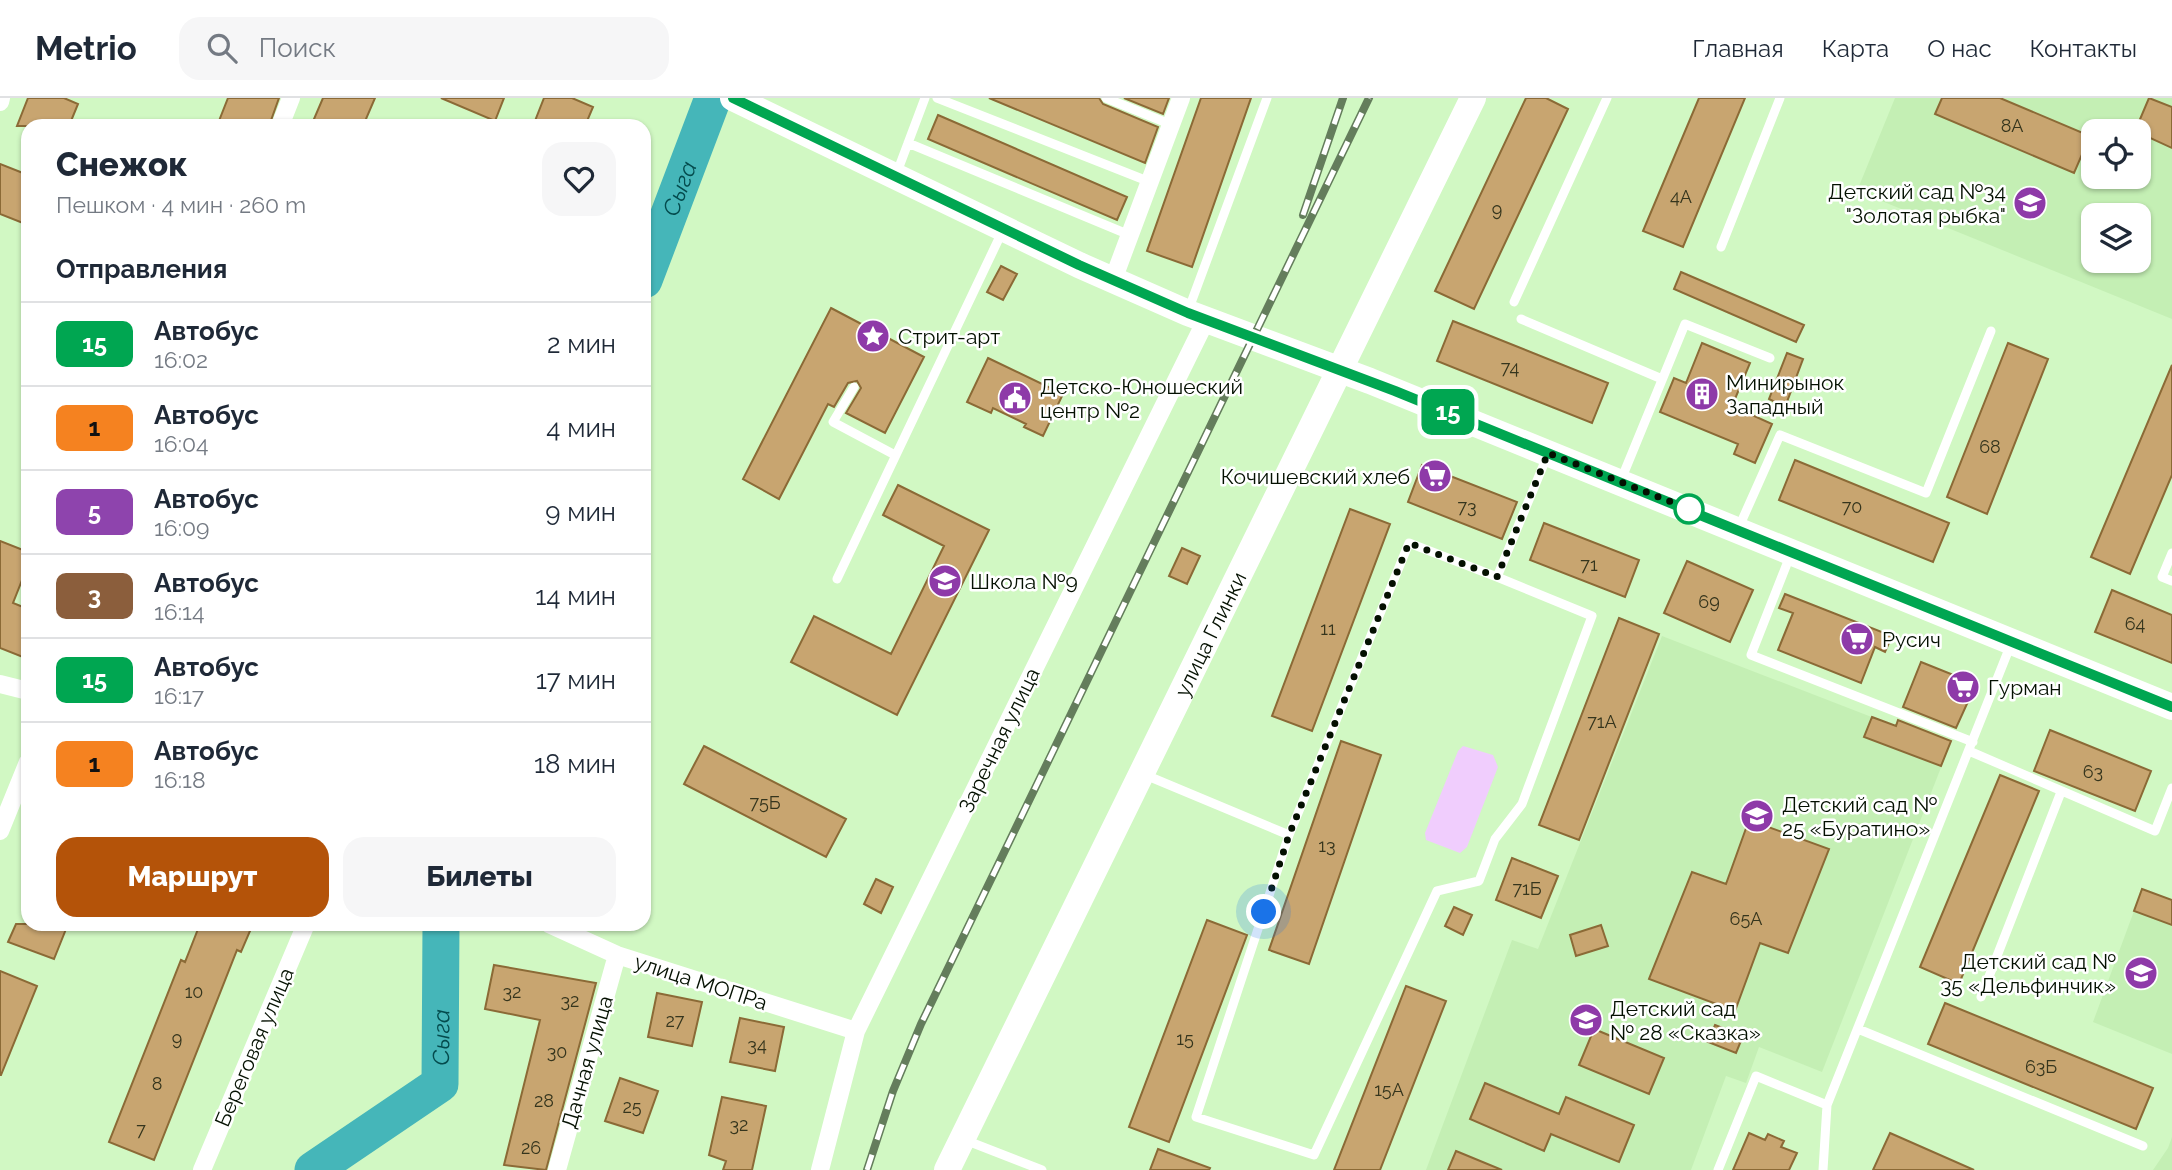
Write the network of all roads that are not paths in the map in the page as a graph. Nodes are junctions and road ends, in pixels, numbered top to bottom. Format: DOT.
graph roads {
  1 [pos="291,98"];
  2 [pos="925,98"];
  3 [pos="937,98"];
  4 [pos="1106,98"];
  5 [pos="1181,98"];
  6 [pos="1267,98"];
  7 [pos="1474,98"];
  8 [pos="1607,98"];
  9 [pos="1780,98"];
  10 [pos="737,100"];
  11 [pos="283,119"];
  12 [pos="1171,125"];
  13 [pos="908,142"];
  14 [pos="895,176"];
  15 [pos="1152,182"];
  16 [pos="1004,229"];
  17 [pos="1132,236"];
  18 [pos="1721,247"];
  19 [pos="1113,280"];
  20 [pos="1514,302"];
  21 [pos="1197,316"];
  22 [pos="1521,319"];
  23 [pos="1991,331"];
  24 [pos="1770,358"];
  25 [pos="1338,370"];
  26 [pos="1662,379"];
  27 [pos="854,387"];
  28 [pos="1548,453"];
  29 [pos="895,456"];
  30 [pos="1620,482"];
  31 [pos="1738,529"];
  32 [pos="1792,551"];
  33 [pos="2172,553"];
  34 [pos="1497,577"];
  35 [pos="836,579"];
  36 [pos="2172,581"];
  37 [pos="2012,642"];
  38 [pos="0,684"];
  39 [pos="21,689"];
  40 [pos="2172,707"];
  41 [pos="1971,747"];
  42 [pos="1141,773"];
  43 [pos="21,779"];
  44 [pos="2172,788"];
  45 [pos="2062,792"];
  46 [pos="0,831"];
  47 [pos="1289,835"];
  48 [pos="303,931"];
  49 [pos="564,931"];
  50 [pos="617,955"];
  51 [pos="1981,997"];
  52 [pos="1858,1029"];
  53 [pos="856,1031"];
  54 [pos="1826,1105"];
  55 [pos="962,1139"];
  56 [pos="2143,1146"];
  57 [pos="202,1170"];
  58 [pos="557,1170"];
  59 [pos="820,1170"];
  60 [pos="947,1170"];
  61 [pos="1042,1170"];
  62 [pos="1718,1170"];
  63 [pos="1823,1170"];
  1 -- 11 [label="street"];
  2 -- 13 [label="lane"];
  3 -- 15 [label="lane"];
  4 -- 12 [label="lane"];
  5 -- 12 [label="street"];
  6 -- 21 [label="lane"];
  7 -- 25 [label="main road, улица Глинки"];
  8 -- 20 [label="lane"];
  9 -- 18 [label="lane"];
  10 -- 14 [label="main road"];
  12 -- 15 [label="street"];
  13 -- 14 [label="lane"];
  13 -- 17 [label="lane"];
  14 -- 16 [label="main road"];
  15 -- 17 [label="street"];
  16 -- 19 [label="main road"];
  16 -- 29 [label="lane"];
  17 -- 19 [label="street"];
  19 -- 21 [label="main road"];
  21 -- 25 [label="main road"];
  21 -- 53 [label="street, Заречная улица"];
  22 -- 26 [label="lane"];
  23 -- 31 [label="lane"];
  24 -- 26 [label="lane"];
  25 -- 28 [label="main road"];
  25 -- 42 [label="main road, улица Глинки"];
  26 -- 30 [label="lane"];
  27 -- 29 [label="lane"];
  28 -- 30 [label="main road"];
  28 -- 34 [label="lane"];
  29 -- 35 [label="lane"];
  30 -- 31 [label="main road"];
  31 -- 32 [label="main road"];
  32 -- 37 [label="main road"];
  32 -- 41 [label="lane"];
  33 -- 36 [label="lane"];
  34 -- 47 [label="lane"];
  34 -- 47 [label="lane"];
  37 -- 40 [label="main road"];
  37 -- 41 [label="lane"];
  38 -- 39 [label="street"];
  41 -- 45 [label="lane"];
  41 -- 52 [label="lane"];
  42 -- 47 [label="lane"];
  42 -- 55 [label="main road, улица Глинки"];
  43 -- 46 [label="street"];
  44 -- 45 [label="lane"];
  45 -- 51 [label="lane"];
  48 -- 57 [label="street, Береговая улица"];
  49 -- 50 [label="street, улица МОПРа"];
  50 -- 53 [label="street, улица МОПРа"];
  50 -- 58 [label="street, Дачная улица"];
  52 -- 54 [label="lane"];
  52 -- 56 [label="lane"];
  53 -- 59 [label="street, Заречная улица"];
  54 -- 62 [label="lane"];
  54 -- 63 [label="lane"];
  55 -- 60 [label="main road, улица Глинки"];
  55 -- 61 [label="lane"];
}
